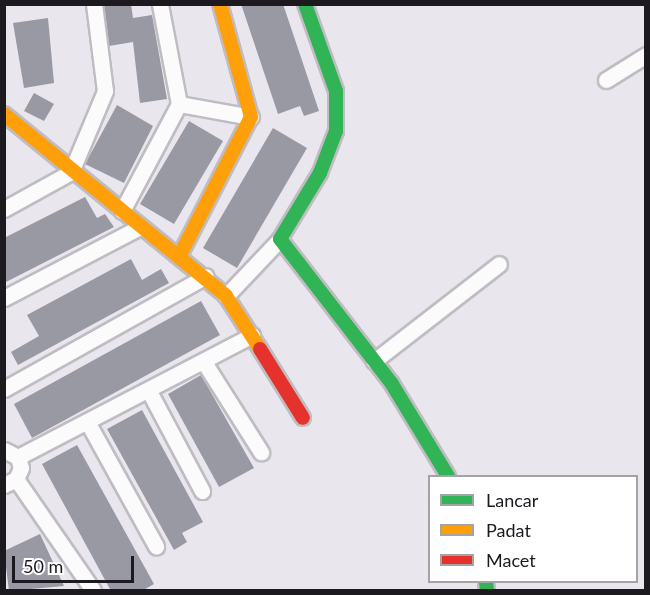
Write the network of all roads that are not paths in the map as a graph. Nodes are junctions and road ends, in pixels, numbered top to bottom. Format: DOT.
graph roads {
  1 [pos="94,4"];
  2 [pos="160,4"];
  3 [pos="220,4"];
  4 [pos="305,4"];
  5 [pos="645,55"];
  6 [pos="606,80"];
  7 [pos="179,104"];
  8 [pos="4,114"];
  9 [pos="251,117"];
  10 [pos="71,172"];
  11 [pos="4,209"];
  12 [pos="122,211"];
  13 [pos="140,227"];
  14 [pos="280,239"];
  15 [pos="180,255"];
  16 [pos="499,264"];
  17 [pos="206,276"];
  18 [pos="226,296"];
  19 [pos="4,298"];
  20 [pos="252,335"];
  21 [pos="374,361"];
  22 [pos="204,362"];
  23 [pos="4,388"];
  24 [pos="150,393"];
  25 [pos="303,418"];
  26 [pos="88,423"];
  27 [pos="261,452"];
  28 [pos="11,454"];
  29 [pos="447,475"];
  30 [pos="10,482"];
  31 [pos="202,491"];
  32 [pos="156,546"];
  33 [pos="93,591"];
  1 -- 10 [label="street"];
  2 -- 7 [label="street"];
  3 -- 9 [label="street"];
  4 -- 14 [label="street"];
  5 -- 6 [label="street"];
  7 -- 9 [label="street"];
  7 -- 12 [label="street"];
  8 -- 10 [label="street"];
  9 -- 15 [label="street"];
  10 -- 11 [label="street"];
  10 -- 12 [label="street"];
  12 -- 13 [label="street"];
  13 -- 15 [label="street"];
  13 -- 19 [label="street"];
  14 -- 18 [label="street"];
  14 -- 21 [label="street"];
  15 -- 17 [label="street"];
  16 -- 21 [label="street"];
  17 -- 18 [label="street"];
  17 -- 23 [label="street"];
  18 -- 20 [label="street"];
  20 -- 22 [label="street"];
  20 -- 25 [label="street"];
  21 -- 29 [label="street"];
  22 -- 24 [label="street"];
  22 -- 27 [label="street"];
  24 -- 26 [label="street"];
  24 -- 31 [label="street"];
  26 -- 28 [label="street"];
  26 -- 32 [label="street"];
  28 -- 30 [label="street"];
  30 -- 33 [label="street"];
}
